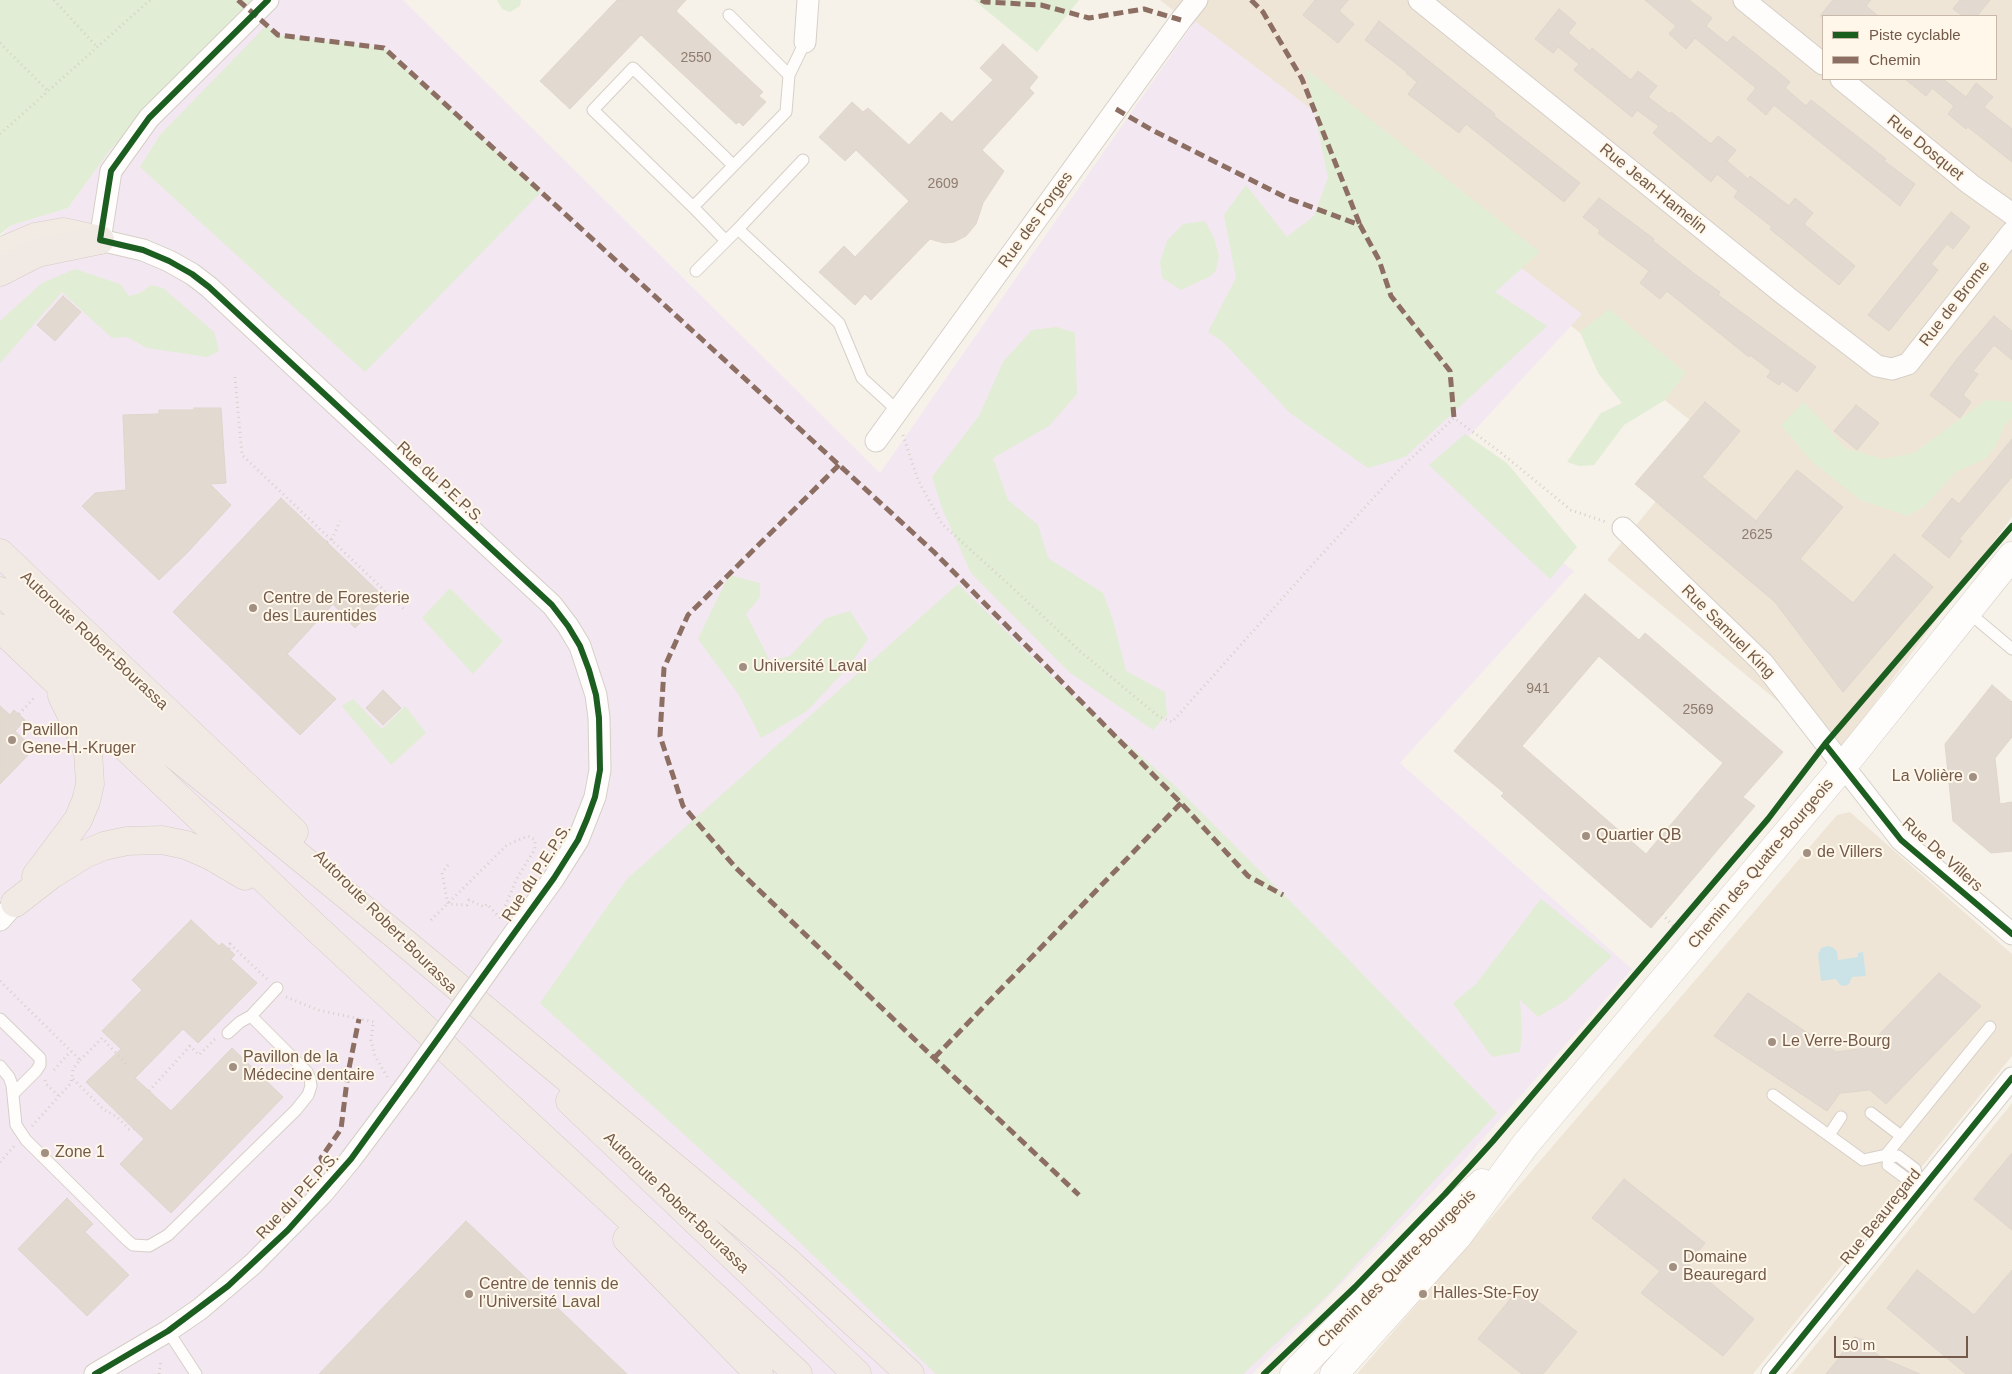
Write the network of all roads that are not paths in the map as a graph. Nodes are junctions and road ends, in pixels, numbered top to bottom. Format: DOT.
graph roads {
  1 [pos="268,0"];
  2 [pos="808,0"];
  3 [pos="1197,0"];
  4 [pos="1744,0"];
  5 [pos="1429,3"];
  6 [pos="729,15"];
  7 [pos="805,42"];
  8 [pos="1822,63"];
  9 [pos="788,75"];
  10 [pos="1842,80"];
  11 [pos="803,160"];
  12 [pos="733,165"];
  13 [pos="693,207"];
  14 [pos="2012,214"];
  15 [pos="738,229"];
  16 [pos="2012,232"];
  17 [pos="100,240"];
  18 [pos="726,242"];
  19 [pos="0,252"];
  20 [pos="696,271"];
  21 [pos="0,272"];
  22 [pos="1892,370"];
  23 [pos="897,412"];
  24 [pos="876,441"];
  25 [pos="1624,528"];
  26 [pos="0,553"];
  27 [pos="2012,556"];
  28 [pos="0,591"];
  29 [pos="1966,611"];
  30 [pos="0,628"];
  31 [pos="2012,649"];
  32 [pos="50,676"];
  33 [pos="1844,765"];
  34 [pos="8,912"];
  35 [pos="315,927"];
  36 [pos="2012,934"];
  37 [pos="405,943"];
  38 [pos="275,990"];
  39 [pos="251,1016"];
  40 [pos="0,1019"];
  41 [pos="1990,1027"];
  42 [pos="225,1033"];
  43 [pos="0,1066"];
  44 [pos="2012,1078"];
  45 [pos="486,1085"];
  46 [pos="14,1093"];
  47 [pos="1773,1095"];
  48 [pos="1871,1113"];
  49 [pos="1842,1117"];
  50 [pos="1829,1135"];
  51 [pos="1902,1136"];
  52 [pos="1525,1145"];
  53 [pos="1887,1156"];
  54 [pos="1921,1180"];
  55 [pos="168,1331"];
  56 [pos="95,1374"];
  57 [pos="196,1374"];
  58 [pos="759,1374"];
  59 [pos="798,1374"];
  60 [pos="857,1374"];
  61 [pos="910,1374"];
  62 [pos="1294,1374"];
  63 [pos="1334,1374"];
  64 [pos="1772,1374"];
  1 -- 17 [label="street"];
  2 -- 7 [label="street"];
  3 -- 23 [label="street, Rue des Forges"];
  4 -- 8 [label="street"];
  5 -- 22 [label="street, Rue Jean-Hamelin"];
  6 -- 9 [label="lane"];
  7 -- 9 [label="lane"];
  9 -- 12 [label="lane"];
  10 -- 14 [label="street, Rue Dosquet"];
  11 -- 15 [label="lane"];
  12 -- 13 [label="lane"];
  12 -- 13 [label="lane"];
  13 -- 18 [label="lane"];
  15 -- 18 [label="lane"];
  15 -- 23 [label="lane"];
  16 -- 22 [label="street, Rue de Brome"];
  17 -- 19 [label="highway"];
  17 -- 21 [label="highway"];
  17 -- 55 [label="street, Rue du P.E.P.S., bridge"];
  18 -- 20 [label="lane"];
  23 -- 24 [label="street, Rue des Forges"];
  25 -- 33 [label="street, Rue Samuel King"];
  26 -- 37 [label="highway, Autoroute Robert-Bourassa"];
  27 -- 29 [label="main road, Chemin des Quatre-Bourgeois"];
  28 -- 37 [label="highway"];
  29 -- 31 [label="lane"];
  29 -- 33 [label="main road, Chemin des Quatre-Bourgeois"];
  30 -- 32 [label="highway"];
  32 -- 34 [label="highway"];
  32 -- 35 [label="highway"];
  33 -- 36 [label="street, Rue De Villers"];
  33 -- 52 [label="main road, Chemin des Quatre-Bourgeois"];
  34 -- 35 [label="highway"];
  35 -- 45 [label="highway"];
  37 -- 60 [label="highway, Autoroute Robert-Bourassa"];
  37 -- 61 [label="highway"];
  38 -- 39 [label="lane"];
  39 -- 42 [label="lane"];
  39 -- 46 [label="lane"];
  40 -- 46 [label="lane"];
  41 -- 51 [label="lane"];
  43 -- 46 [label="lane"];
  44 -- 54 [label="street, Rue Beauregard"];
  45 -- 58 [label="highway"];
  45 -- 59 [label="highway"];
  47 -- 50 [label="lane"];
  48 -- 51 [label="lane"];
  49 -- 50 [label="lane"];
  50 -- 53 [label="lane"];
  51 -- 53 [label="lane"];
  52 -- 62 [label="main road, Chemin des Quatre-Bourgeois"];
  52 -- 63 [label="main road, Chemin des Quatre-Bourgeois"];
  53 -- 54 [label="lane"];
  54 -- 64 [label="street, Rue Beauregard"];
  55 -- 56 [label="street, Rue du P.E.P.S."];
  55 -- 57 [label="lane"];
}
